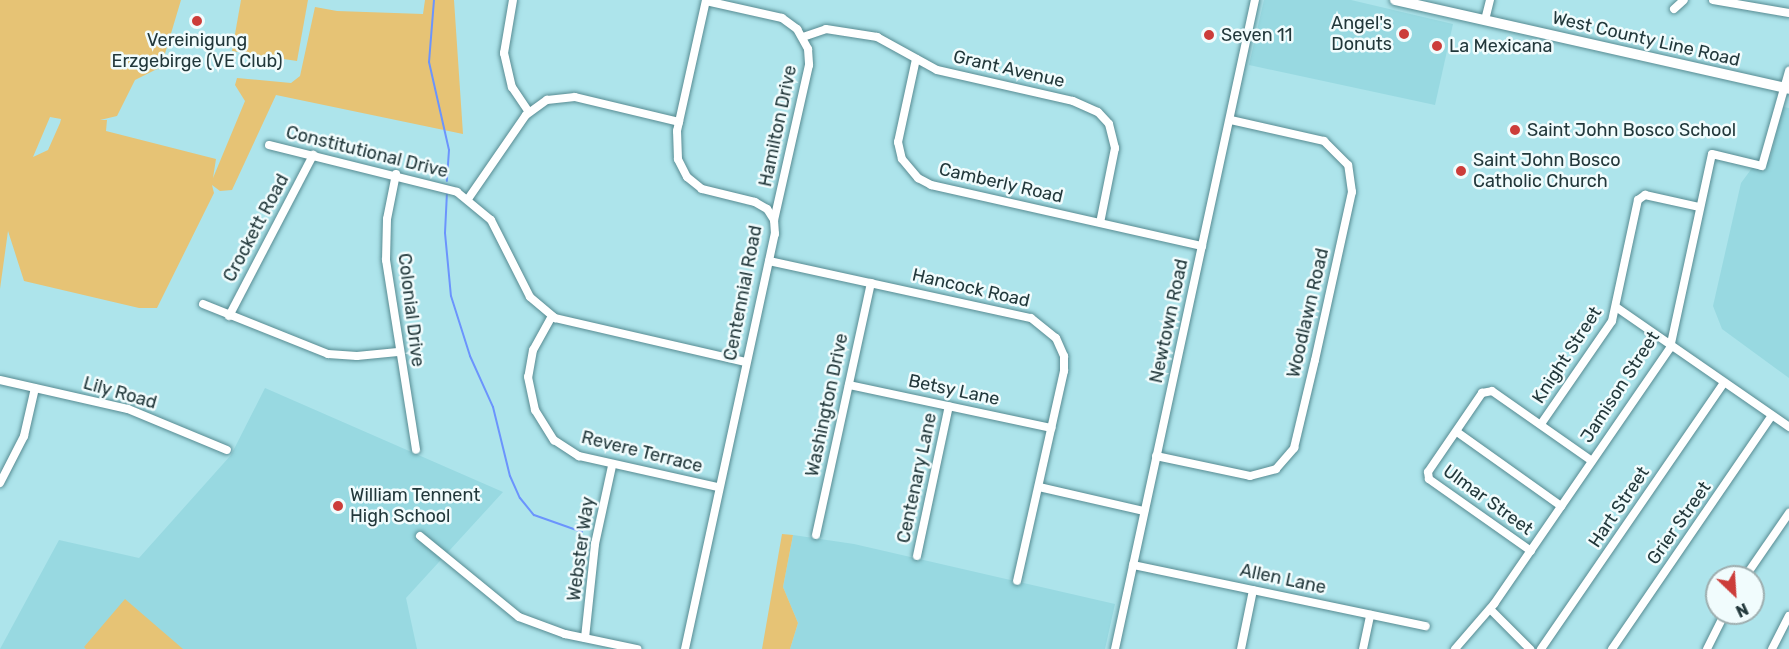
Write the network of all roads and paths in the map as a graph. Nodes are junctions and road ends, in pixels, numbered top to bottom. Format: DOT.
graph roads {
  1 [pos="513,0"];
  2 [pos="706,0"];
  3 [pos="1256,0"];
  4 [pos="1395,0"];
  5 [pos="1490,0"];
  6 [pos="1684,0"];
  7 [pos="1713,0"];
  8 [pos="1674,9"];
  9 [pos="1789,13"];
  10 [pos="1485,20"];
  11 [pos="803,37"];
  12 [pos="916,59"];
  13 [pos="1789,71"];
  14 [pos="1787,88"];
  15 [pos="530,112"];
  16 [pos="1231,120"];
  17 [pos="679,122"];
  18 [pos="269,145"];
  19 [pos="313,155"];
  20 [pos="396,174"];
  21 [pos="468,199"];
  22 [pos="1700,207"];
  23 [pos="774,220"];
  24 [pos="1100,223"];
  25 [pos="1203,246"];
  26 [pos="769,261"];
  27 [pos="871,283"];
  28 [pos="203,304"];
  29 [pos="1616,307"];
  30 [pos="230,316"];
  31 [pos="552,316"];
  32 [pos="1671,346"];
  33 [pos="398,352"];
  34 [pos="746,362"];
  35 [pos="0,380"];
  36 [pos="1724,383"];
  37 [pos="849,385"];
  38 [pos="35,388"];
  39 [pos="950,406"];
  40 [pos="1772,416"];
  41 [pos="1541,424"];
  42 [pos="1789,427"];
  43 [pos="1051,428"];
  44 [pos="1456,432"];
  45 [pos="227,450"];
  46 [pos="416,450"];
  47 [pos="1156,456"];
  48 [pos="1592,461"];
  49 [pos="612,466"];
  50 [pos="0,483"];
  51 [pos="718,487"];
  52 [pos="1039,487"];
  53 [pos="1561,506"];
  54 [pos="1144,511"];
  55 [pos="1789,513"];
  56 [pos="816,535"];
  57 [pos="420,536"];
  58 [pos="1531,551"];
  59 [pos="917,556"];
  60 [pos="1133,565"];
  61 [pos="1753,565"];
  62 [pos="1017,581"];
  63 [pos="1253,590"];
  64 [pos="1490,609"];
  65 [pos="1370,615"];
  66 [pos="1789,616"];
  67 [pos="1719,625"];
  68 [pos="1426,626"];
  69 [pos="585,638"];
  70 [pos="637,649"];
  71 [pos="685,649"];
  72 [pos="1115,649"];
  73 [pos="1241,649"];
  74 [pos="1363,649"];
  75 [pos="1455,649"];
  76 [pos="1530,649"];
  77 [pos="1541,649"];
  78 [pos="1612,649"];
  79 [pos="1707,649"];
  80 [pos="1772,649"];
  1 -- 15 [label="street"];
  2 -- 11 [label="street"];
  2 -- 17 [label="street, Centennial Road"];
  3 -- 16 [label="street, Newtown Road"];
  4 -- 10 [label="main road, West County Line Road"];
  5 -- 10 [label="street"];
  6 -- 8 [label="street"];
  7 -- 9 [label="street"];
  10 -- 14 [label="main road, West County Line Road"];
  11 -- 12 [label="street, Grant Avenue"];
  11 -- 23 [label="street, Hamilton Drive"];
  12 -- 24 [label="street, Grant Avenue"];
  12 -- 24 [label="street, Camberly Road"];
  13 -- 14 [label="street"];
  14 -- 22 [label="street, Jamison Street"];
  15 -- 17 [label="street"];
  15 -- 21 [label="street"];
  16 -- 25 [label="street, Newtown Road"];
  16 -- 47 [label="street, Woodlawn Road"];
  17 -- 23 [label="street, Centennial Road"];
  18 -- 19 [label="street, Constitutional Drive"];
  19 -- 20 [label="street, Constitutional Drive"];
  19 -- 30 [label="street, Crockett Road"];
  20 -- 21 [label="street, Constitutional Drive"];
  20 -- 33 [label="street, Colonial Drive"];
  21 -- 31 [label="street, Constitutional Drive"];
  22 -- 29 [label="street, Knight Street"];
  22 -- 32 [label="street, Jamison Street"];
  23 -- 26 [label="street, Centennial Road"];
  24 -- 25 [label="street, Camberly Road"];
  25 -- 47 [label="street, Newtown Road"];
  26 -- 27 [label="street, Hancock Road"];
  26 -- 34 [label="street, Centennial Road"];
  27 -- 37 [label="street, Washington Drive"];
  27 -- 43 [label="street, Hancock Road"];
  28 -- 30 [label="street"];
  29 -- 32 [label="street"];
  29 -- 41 [label="street, Knight Street"];
  30 -- 33 [label="street"];
  31 -- 34 [label="street, Constitutional Drive"];
  31 -- 49 [label="street, Revere Terrace"];
  32 -- 36 [label="street"];
  32 -- 48 [label="street, Jamison Street"];
  33 -- 46 [label="street, Colonial Drive"];
  34 -- 51 [label="street, Centennial Road"];
  35 -- 38 [label="street, Lily Road"];
  36 -- 40 [label="street"];
  36 -- 77 [label="street, Hart Street"];
  37 -- 39 [label="street, Betsy Lane"];
  37 -- 56 [label="street, Washington Drive"];
  38 -- 45 [label="street, Lily Road"];
  38 -- 50 [label="street"];
  39 -- 43 [label="street, Betsy Lane"];
  39 -- 59 [label="street, Centenary Lane"];
  40 -- 42 [label="street"];
  40 -- 78 [label="street, Grier Street"];
  41 -- 44 [label="street"];
  41 -- 48 [label="street"];
  43 -- 52 [label="street, Hancock Road"];
  44 -- 53 [label="street"];
  44 -- 58 [label="street, Ulmar Street"];
  47 -- 54 [label="street, Newtown Road"];
  48 -- 53 [label="street, Jamison Street"];
  49 -- 51 [label="street, Revere Terrace"];
  49 -- 69 [label="street, Webster Way"];
  51 -- 71 [label="street, Centennial Road"];
  52 -- 54 [label="street"];
  52 -- 62 [label="street, Hancock Road"];
  53 -- 58 [label="street, Jamison Street"];
  54 -- 60 [label="street, Newtown Road"];
  55 -- 61 [label="street"];
  57 -- 69 [label="street"];
  58 -- 64 [label="street, Jamison Street"];
  60 -- 63 [label="street, Allen Lane"];
  60 -- 72 [label="street, Newtown Road"];
  63 -- 65 [label="street, Allen Lane"];
  63 -- 73 [label="street"];
  64 -- 75 [label="street, Jamison Street"];
  64 -- 76 [label="street"];
  65 -- 68 [label="street, Allen Lane"];
  65 -- 74 [label="street"];
  66 -- 80 [label="street"];
  67 -- 79 [label="street"];
  69 -- 70 [label="street"];
}
